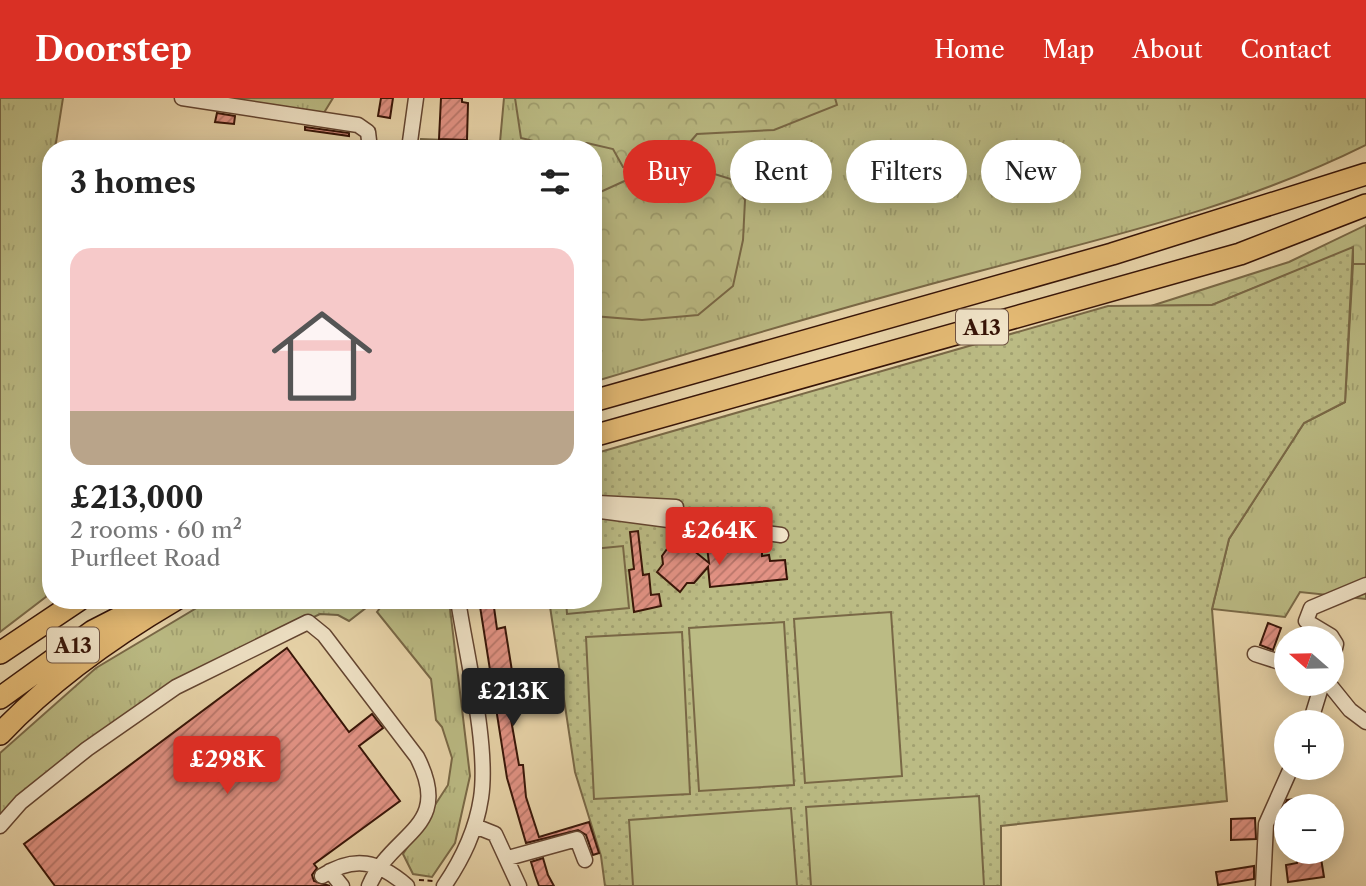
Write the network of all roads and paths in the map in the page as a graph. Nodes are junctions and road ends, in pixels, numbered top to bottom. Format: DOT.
graph roads {
  1 [pos="182,98"];
  2 [pos="416,98"];
  3 [pos="369,140"];
  4 [pos="410,140"];
  5 [pos="1366,174"];
  6 [pos="1366,205"];
  7 [pos="602,398"];
  8 [pos="602,433"];
  9 [pos="602,503"];
  10 [pos="676,507"];
  11 [pos="602,511"];
  12 [pos="781,535"];
  13 [pos="1366,585"];
  14 [pos="66,609"];
  15 [pos="135,609"];
  16 [pos="161,609"];
  17 [pos="459,609"];
  18 [pos="1314,626"];
  19 [pos="0,653"];
  20 [pos="1255,654"];
  21 [pos="1274,660"];
  22 [pos="1339,696"];
  23 [pos="0,698"];
  24 [pos="1366,722"];
  25 [pos="0,734"];
  26 [pos="1286,780"];
  27 [pos="475,825"];
  28 [pos="0,826"];
  29 [pos="508,858"];
  30 [pos="585,860"];
  31 [pos="378,865"];
  32 [pos="410,881"];
  33 [pos="440,883"];
  34 [pos="342,886"];
  35 [pos="369,886"];
  36 [pos="519,886"];
  37 [pos="1263,886"];
  1 -- 3 [label="street"];
  2 -- 4 [label="street"];
  5 -- 7 [label="highway, A13"];
  6 -- 8 [label="highway, A13"];
  9 -- 10 [label="street"];
  11 -- 12 [label="street"];
  13 -- 18 [label="street"];
  14 -- 19 [label="highway, A13"];
  15 -- 23 [label="highway, A13"];
  16 -- 25 [label="highway"];
  17 -- 27 [label="street"];
  20 -- 21 [label="street"];
  22 -- 24 [label="street"];
  26 -- 37 [label="street"];
  27 -- 29 [label="street"];
  27 -- 33 [label="street"];
  28 -- 31 [label="street"];
  29 -- 30 [label="street"];
  29 -- 36 [label="street"];
  31 -- 32 [label="street"];
  31 -- 34 [label="street"];
  31 -- 35 [label="street"];
  32 -- 33 [label="path"];
}
